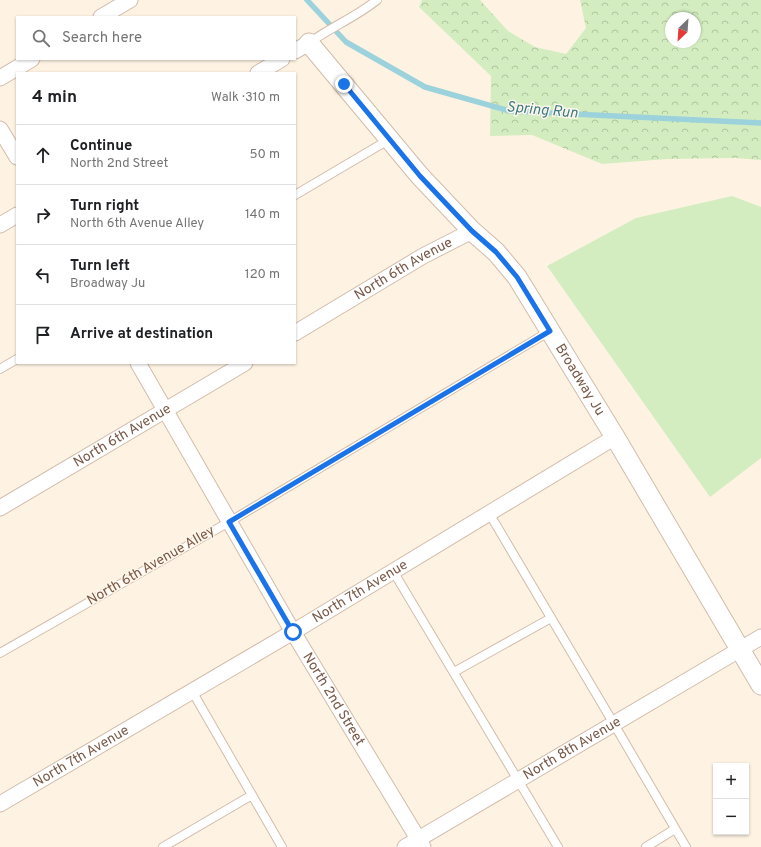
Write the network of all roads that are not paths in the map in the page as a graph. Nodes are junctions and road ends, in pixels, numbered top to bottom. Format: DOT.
graph roads {
  1 [pos="130,0"];
  2 [pos="377,0"];
  3 [pos="103,16"];
  4 [pos="308,43"];
  5 [pos="30,60"];
  6 [pos="280,60"];
  7 [pos="260,72"];
  8 [pos="0,78"];
  9 [pos="0,129"];
  10 [pos="390,139"];
  11 [pos="16,155"];
  12 [pos="296,195"];
  13 [pos="16,216"];
  14 [pos="0,225"];
  15 [pos="472,231"];
  16 [pos="550,331"];
  17 [pos="296,332"];
  18 [pos="16,360"];
  19 [pos="139,364"];
  20 [pos="243,364"];
  21 [pos="0,369"];
  22 [pos="166,411"];
  23 [pos="615,437"];
  24 [pos="0,508"];
  25 [pos="489,514"];
  26 [pos="229,522"];
  27 [pos="393,571"];
  28 [pos="551,618"];
  29 [pos="293,632"];
  30 [pos="761,637"];
  31 [pos="740,650"];
  32 [pos="0,653"];
  33 [pos="454,672"];
  34 [pos="761,685"];
  35 [pos="192,691"];
  36 [pos="614,724"];
  37 [pos="518,780"];
  38 [pos="252,795"];
  39 [pos="0,804"];
  40 [pos="675,829"];
  41 [pos="421,843"];
  42 [pos="163,847"];
  43 [pos="282,847"];
  44 [pos="405,847"];
  45 [pos="558,847"];
  46 [pos="646,847"];
  47 [pos="686,847"];
  1 -- 3 [label="street"];
  2 -- 4 [label="lane"];
  4 -- 10 [label="street, Broadway Ju"];
  5 -- 8 [label="street"];
  6 -- 7 [label="street"];
  9 -- 11 [label="street"];
  10 -- 12 [label="lane"];
  10 -- 15 [label="street, Broadway Ju"];
  13 -- 14 [label="street"];
  15 -- 16 [label="street, Broadway Ju"];
  15 -- 17 [label="street, North 6th Avenue"];
  16 -- 23 [label="street, Broadway Ju"];
  16 -- 26 [label="lane, North 6th Avenue Alley"];
  18 -- 21 [label="lane"];
  19 -- 22 [label="street, North 2nd Street"];
  20 -- 22 [label="street, North 6th Avenue"];
  22 -- 24 [label="street, North 6th Avenue"];
  22 -- 26 [label="street, North 2nd Street"];
  23 -- 25 [label="street, North 7th Avenue"];
  23 -- 31 [label="street, Broadway Ju"];
  25 -- 27 [label="street, North 7th Avenue"];
  25 -- 28 [label="lane"];
  26 -- 29 [label="street, North 2nd Street"];
  26 -- 32 [label="lane, North 6th Avenue Alley"];
  27 -- 29 [label="street, North 7th Avenue"];
  27 -- 33 [label="lane"];
  28 -- 33 [label="lane"];
  28 -- 36 [label="lane"];
  29 -- 35 [label="street, North 7th Avenue"];
  29 -- 41 [label="street, North 2nd Street"];
  30 -- 31 [label="street, North 8th Avenue"];
  31 -- 34 [label="street, Broadway Ju"];
  31 -- 36 [label="street, North 8th Avenue"];
  33 -- 37 [label="lane"];
  35 -- 38 [label="lane"];
  35 -- 39 [label="street, North 7th Avenue"];
  36 -- 37 [label="street, North 8th Avenue"];
  36 -- 40 [label="lane"];
  37 -- 41 [label="street, North 8th Avenue"];
  37 -- 45 [label="lane"];
  38 -- 42 [label="lane"];
  38 -- 43 [label="lane"];
  40 -- 46 [label="lane"];
  40 -- 47 [label="lane"];
  41 -- 44 [label="street, North 8th Avenue"];
}
